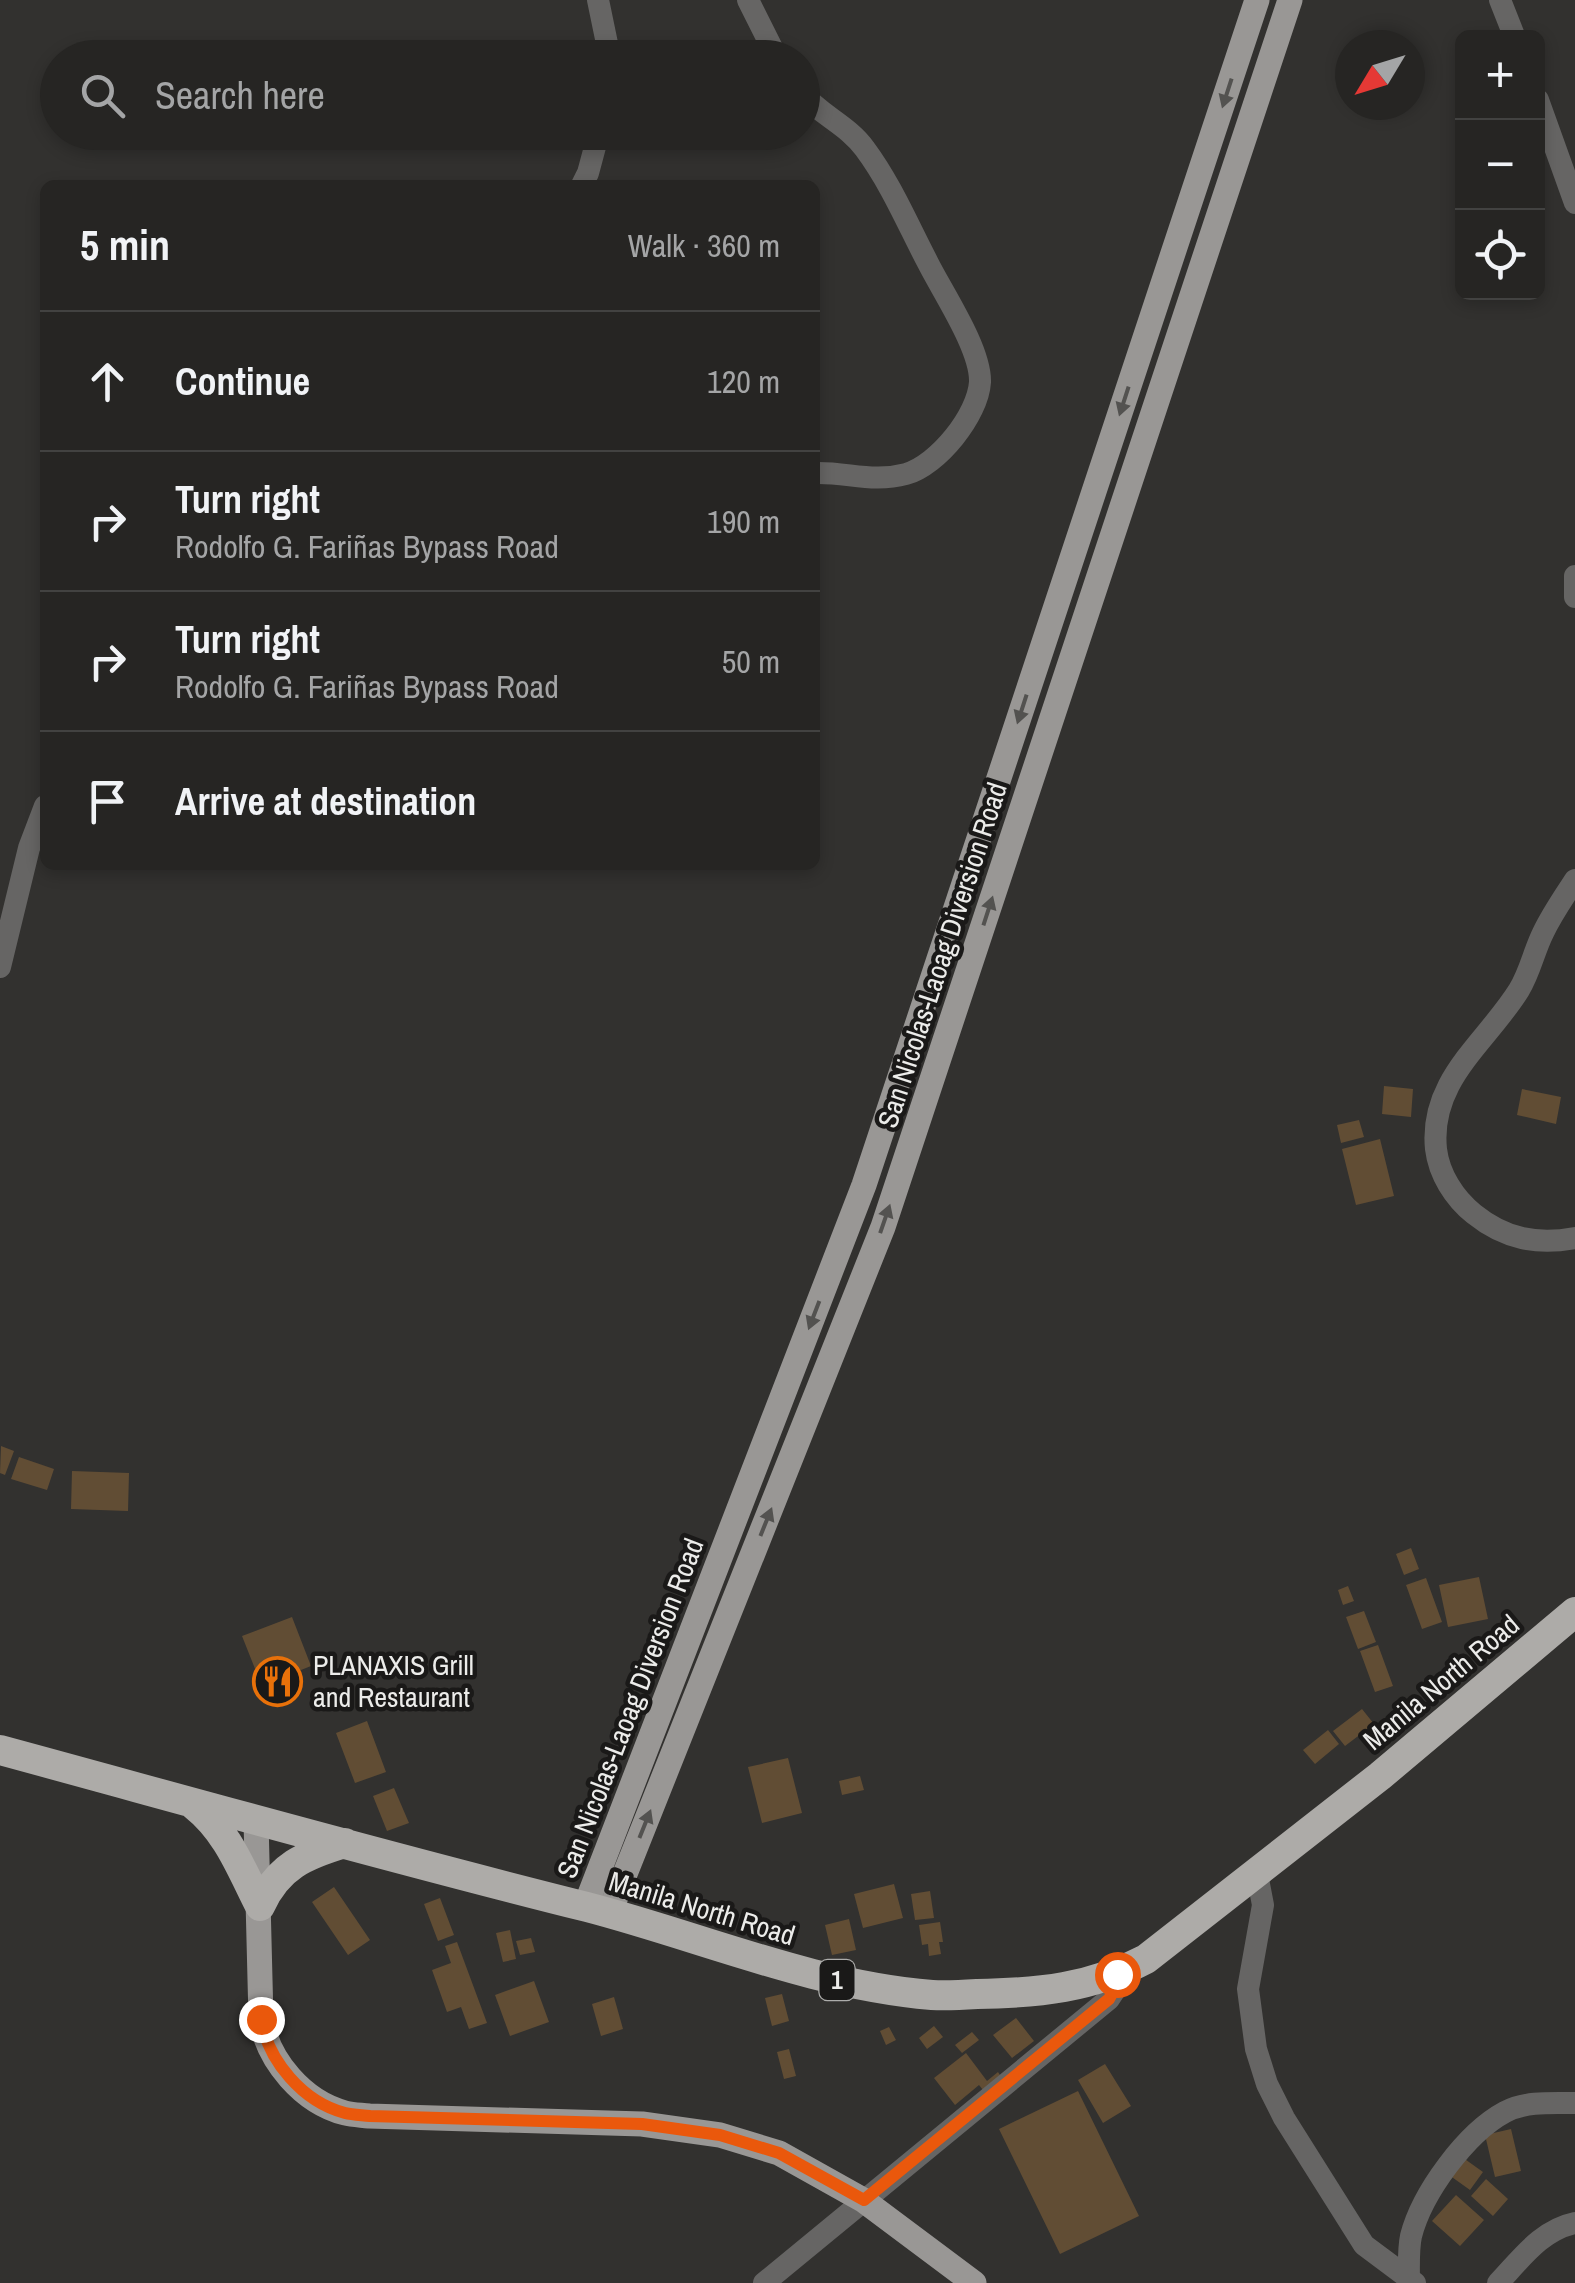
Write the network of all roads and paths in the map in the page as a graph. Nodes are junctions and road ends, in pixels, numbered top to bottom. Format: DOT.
graph roads {
  1 [pos="598,0"];
  2 [pos="748,0"];
  3 [pos="1258,0"];
  4 [pos="1290,0"];
  5 [pos="1500,0"];
  6 [pos="1512,30"];
  7 [pos="606,40"];
  8 [pos="767,40"];
  9 [pos="820,110"];
  10 [pos="1545,119"];
  11 [pos="594,150"];
  12 [pos="584,180"];
  13 [pos="1575,203"];
  14 [pos="820,474"];
  15 [pos="1575,576"];
  16 [pos="1575,598"];
  17 [pos="40,819"];
  18 [pos="1575,880"];
  19 [pos="0,966"];
  20 [pos="1575,1238"];
  21 [pos="1575,1612"];
  22 [pos="0,1750"];
  23 [pos="192,1803"];
  24 [pos="256,1821"];
  25 [pos="346,1844"];
  26 [pos="1257,1874"];
  27 [pos="260,1906"];
  28 [pos="597,1910"];
  29 [pos="1117,1974"];
  30 [pos="1575,2103"];
  31 [pos="864,2200"];
  32 [pos="1575,2222"];
  33 [pos="1411,2282"];
  34 [pos="764,2283"];
  35 [pos="974,2283"];
  36 [pos="1498,2283"];
  1 -- 7 [label="street"];
  2 -- 8 [label="street"];
  3 -- 28 [label="main road, San Nicolas-Laoag Diversion Road, one-way"];
  28 -- 4 [label="main road, San Nicolas-Laoag Diversion Road, one-way"];
  5 -- 6 [label="street"];
  9 -- 14 [label="street"];
  10 -- 13 [label="street"];
  11 -- 12 [label="street"];
  15 -- 16 [label="street"];
  17 -- 19 [label="street"];
  18 -- 20 [label="street"];
  21 -- 26 [label="highway, Manila North Road / 1"];
  22 -- 23 [label="highway, Manila North Road / 1"];
  23 -- 24 [label="highway, Manila North Road / 1"];
  23 -- 27 [label="highway"];
  24 -- 25 [label="highway, Manila North Road / 1"];
  24 -- 27 [label="main road"];
  25 -- 27 [label="highway"];
  25 -- 28 [label="highway, Manila North Road / 1"];
  26 -- 29 [label="highway, Manila North Road / 1"];
  26 -- 33 [label="street"];
  27 -- 31 [label="main road"];
  28 -- 29 [label="highway, Manila North Road / 1"];
  29 -- 31 [label="street"];
  30 -- 33 [label="street"];
  31 -- 34 [label="street"];
  31 -- 35 [label="main road"];
  32 -- 36 [label="street"];
}
